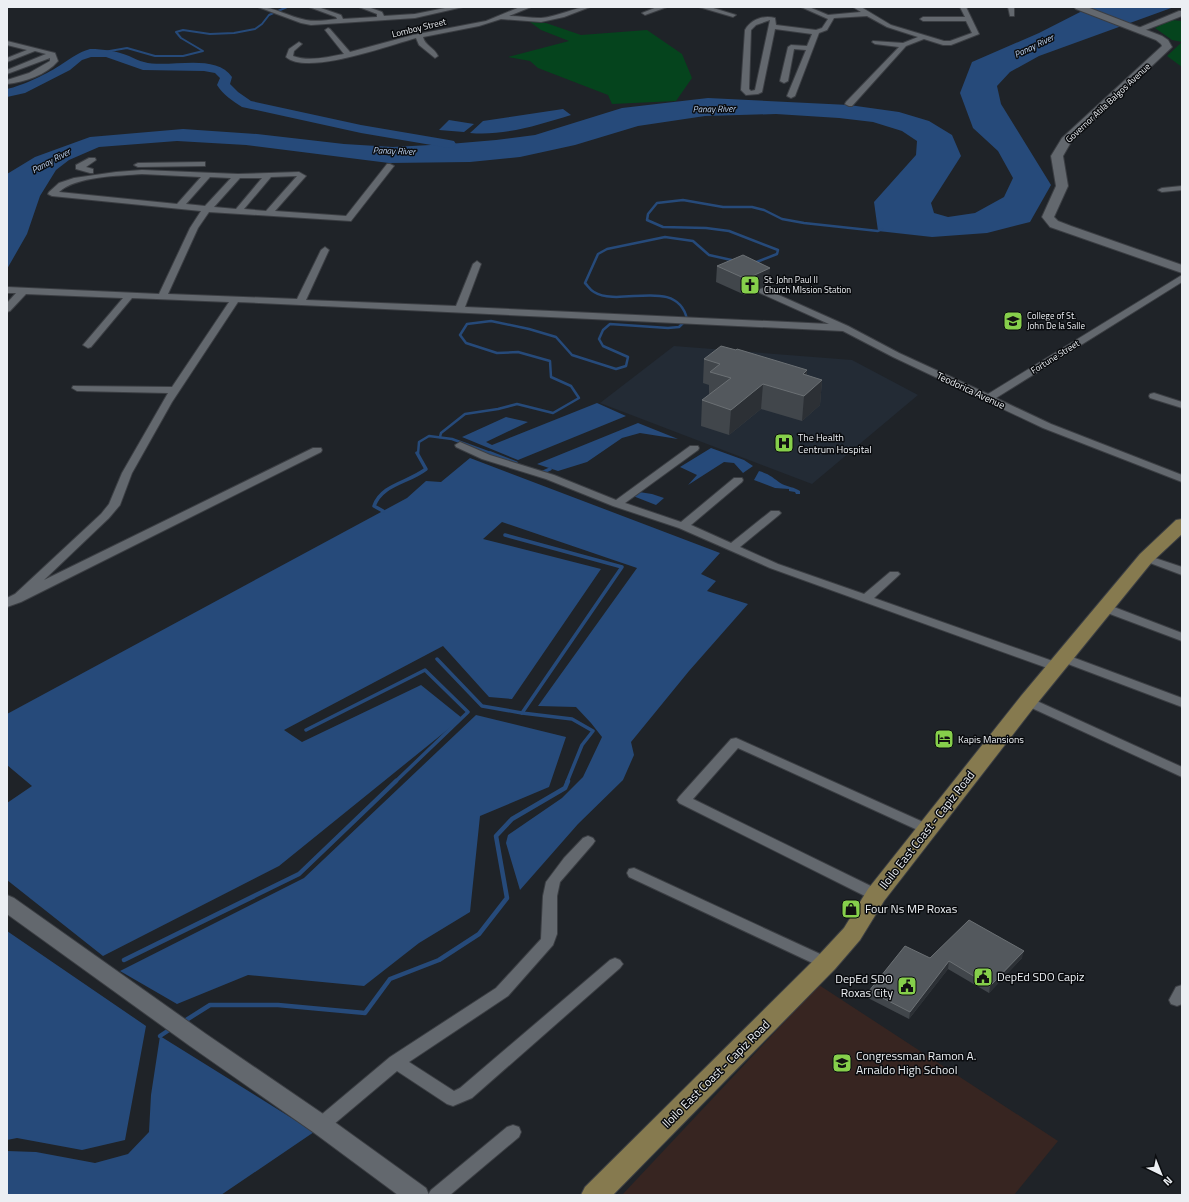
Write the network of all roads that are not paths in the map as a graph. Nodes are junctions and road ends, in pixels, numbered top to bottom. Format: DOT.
graph roads {
  1 [pos="260,7"];
  2 [pos="312,7"];
  3 [pos="362,7"];
  4 [pos="460,7"];
  5 [pos="528,7"];
  6 [pos="587,7"];
  7 [pos="664,7"];
  8 [pos="702,7"];
  9 [pos="804,7"];
  10 [pos="856,7"];
  11 [pos="963,7"];
  12 [pos="1011,7"];
  13 [pos="1081,8"];
  14 [pos="418,9"];
  15 [pos="645,13"];
  16 [pos="1182,13"];
  17 [pos="431,14"];
  18 [pos="866,14"];
  19 [pos="733,15"];
  20 [pos="1012,15"];
  21 [pos="500,17"];
  22 [pos="832,17"];
  23 [pos="381,19"];
  24 [pos="969,19"];
  25 [pos="923,20"];
  26 [pos="341,21"];
  27 [pos="772,27"];
  28 [pos="328,30"];
  29 [pos="795,30"];
  30 [pos="1140,30"];
  31 [pos="816,32"];
  32 [pos="419,36"];
  33 [pos="924,37"];
  34 [pos="875,42"];
  35 [pos="7,43"];
  36 [pos="299,44"];
  37 [pos="16,45"];
  38 [pos="904,45"];
  39 [pos="791,47"];
  40 [pos="7,48"];
  41 [pos="809,48"];
  42 [pos="35,49"];
  43 [pos="53,54"];
  44 [pos="348,54"];
  45 [pos="435,56"];
  46 [pos="7,60"];
  47 [pos="786,70"];
  48 [pos="800,71"];
  49 [pos="7,72"];
  50 [pos="784,81"];
  51 [pos="7,82"];
  52 [pos="791,96"];
  53 [pos="849,104"];
  54 [pos="92,160"];
  55 [pos="202,164"];
  56 [pos="390,166"];
  57 [pos="89,174"];
  58 [pos="208,174"];
  59 [pos="270,174"];
  60 [pos="238,176"];
  61 [pos="1182,188"];
  62 [pos="1162,190"];
  63 [pos="179,207"];
  64 [pos="207,209"];
  65 [pos="237,212"];
  66 [pos="268,214"];
  67 [pos="325,250"];
  68 [pos="477,264"];
  69 [pos="1182,269"];
  70 [pos="1182,278"];
  71 [pos="7,290"];
  72 [pos="23,291"];
  73 [pos="763,291"];
  74 [pos="130,295"];
  75 [pos="162,296"];
  76 [pos="236,299"];
  77 [pos="300,302"];
  78 [pos="7,309"];
  79 [pos="460,309"];
  80 [pos="845,328"];
  81 [pos="88,345"];
  82 [pos="76,388"];
  83 [pos="176,390"];
  84 [pos="1154,396"];
  85 [pos="989,398"];
  86 [pos="1182,405"];
  87 [pos="460,445"];
  88 [pos="694,448"];
  89 [pos="317,450"];
  90 [pos="1182,479"];
  91 [pos="738,480"];
  92 [pos="618,504"];
  93 [pos="775,513"];
  94 [pos="1182,524"];
  95 [pos="683,526"];
  96 [pos="732,548"];
  97 [pos="1146,558"];
  98 [pos="1182,571"];
  99 [pos="894,574"];
  100 [pos="866,598"];
  101 [pos="12,601"];
  102 [pos="1106,608"];
  103 [pos="1182,637"];
  104 [pos="1061,662"];
  105 [pos="1028,701"];
  106 [pos="1182,703"];
  107 [pos="1182,772"];
  108 [pos="928,829"];
  109 [pos="588,841"];
  110 [pos="634,873"];
  111 [pos="876,895"];
  112 [pos="7,903"];
  113 [pos="826,963"];
  114 [pos="616,964"];
  115 [pos="396,1062"];
  116 [pos="321,1125"];
  117 [pos="513,1132"];
  118 [pos="417,1195"];
  119 [pos="437,1195"];
  120 [pos="595,1195"];
  1 -- 26 [label="street"];
  2 -- 26 [label="street"];
  3 -- 23 [label="street"];
  4 -- 17 [label="street"];
  5 -- 21 [label="street, Lomboy Street"];
  6 -- 21 [label="street"];
  7 -- 15 [label="street"];
  8 -- 19 [label="street"];
  9 -- 22 [label="street"];
  10 -- 18 [label="street"];
  11 -- 24 [label="street"];
  12 -- 20 [label="street"];
  13 -- 30 [label="main road"];
  14 -- 17 [label="street"];
  16 -- 30 [label="street"];
  17 -- 23 [label="street"];
  18 -- 22 [label="street"];
  18 -- 33 [label="street"];
  21 -- 32 [label="street, Lomboy Street"];
  22 -- 31 [label="street"];
  23 -- 26 [label="street"];
  24 -- 25 [label="street"];
  24 -- 33 [label="street"];
  27 -- 27 [label="street"];
  27 -- 29 [label="street"];
  28 -- 44 [label="street"];
  29 -- 31 [label="street"];
  29 -- 39 [label="street"];
  30 -- 69 [label="main road, Governor Atila Balgos Avenue"];
  31 -- 41 [label="street"];
  32 -- 44 [label="street, Lomboy Street"];
  32 -- 45 [label="street"];
  33 -- 38 [label="street"];
  34 -- 38 [label="street"];
  35 -- 37 [label="street"];
  36 -- 44 [label="street, Lomboy Street"];
  37 -- 40 [label="street"];
  37 -- 42 [label="street"];
  38 -- 53 [label="street"];
  39 -- 41 [label="street"];
  39 -- 47 [label="street"];
  41 -- 48 [label="street"];
  42 -- 43 [label="street"];
  42 -- 46 [label="street"];
  43 -- 49 [label="street"];
  43 -- 51 [label="street"];
  47 -- 48 [label="street"];
  47 -- 50 [label="street"];
  48 -- 52 [label="street"];
  54 -- 57 [label="street"];
  55 -- 57 [label="street"];
  56 -- 66 [label="street"];
  57 -- 58 [label="street"];
  57 -- 63 [label="street"];
  58 -- 60 [label="street"];
  58 -- 63 [label="street"];
  59 -- 60 [label="street"];
  59 -- 65 [label="street"];
  59 -- 66 [label="street"];
  60 -- 64 [label="street"];
  61 -- 62 [label="street"];
  63 -- 64 [label="street"];
  64 -- 65 [label="street"];
  64 -- 75 [label="street"];
  65 -- 66 [label="street"];
  67 -- 77 [label="street"];
  68 -- 79 [label="street"];
  70 -- 85 [label="street, Fortune Street"];
  71 -- 72 [label="street"];
  72 -- 74 [label="street"];
  72 -- 78 [label="street"];
  73 -- 80 [label="street, Teodorica Avenue"];
  74 -- 75 [label="street"];
  74 -- 81 [label="street"];
  75 -- 76 [label="street"];
  76 -- 77 [label="street"];
  76 -- 83 [label="street"];
  77 -- 79 [label="street"];
  79 -- 80 [label="street"];
  80 -- 85 [label="street, Teodorica Avenue"];
  82 -- 83 [label="street"];
  83 -- 101 [label="street"];
  84 -- 86 [label="street"];
  85 -- 90 [label="street, Teodorica Avenue"];
  87 -- 92 [label="street"];
  88 -- 92 [label="street"];
  89 -- 101 [label="street"];
  91 -- 95 [label="street"];
  92 -- 95 [label="street"];
  93 -- 96 [label="street"];
  94 -- 97 [label="main road, Iloilo East Coast - Capiz Road"];
  95 -- 96 [label="street"];
  96 -- 100 [label="street"];
  97 -- 98 [label="street"];
  97 -- 102 [label="main road, Iloilo East Coast - Capiz Road"];
  99 -- 100 [label="street"];
  100 -- 104 [label="street"];
  102 -- 103 [label="street"];
  102 -- 104 [label="main road, Iloilo East Coast - Capiz Road"];
  104 -- 105 [label="main road, Iloilo East Coast - Capiz Road"];
  104 -- 106 [label="street"];
  105 -- 107 [label="street"];
  105 -- 108 [label="main road, Iloilo East Coast - Capiz Road"];
  108 -- 111 [label="main road, Iloilo East Coast - Capiz Road"];
  108 -- 111 [label="street"];
  109 -- 115 [label="street"];
  110 -- 113 [label="street"];
  111 -- 113 [label="main road, Iloilo East Coast - Capiz Road"];
  112 -- 116 [label="main road"];
  113 -- 120 [label="main road, Iloilo East Coast - Capiz Road"];
  114 -- 115 [label="street"];
  115 -- 116 [label="street"];
  116 -- 118 [label="main road"];
  117 -- 119 [label="street"];
}
